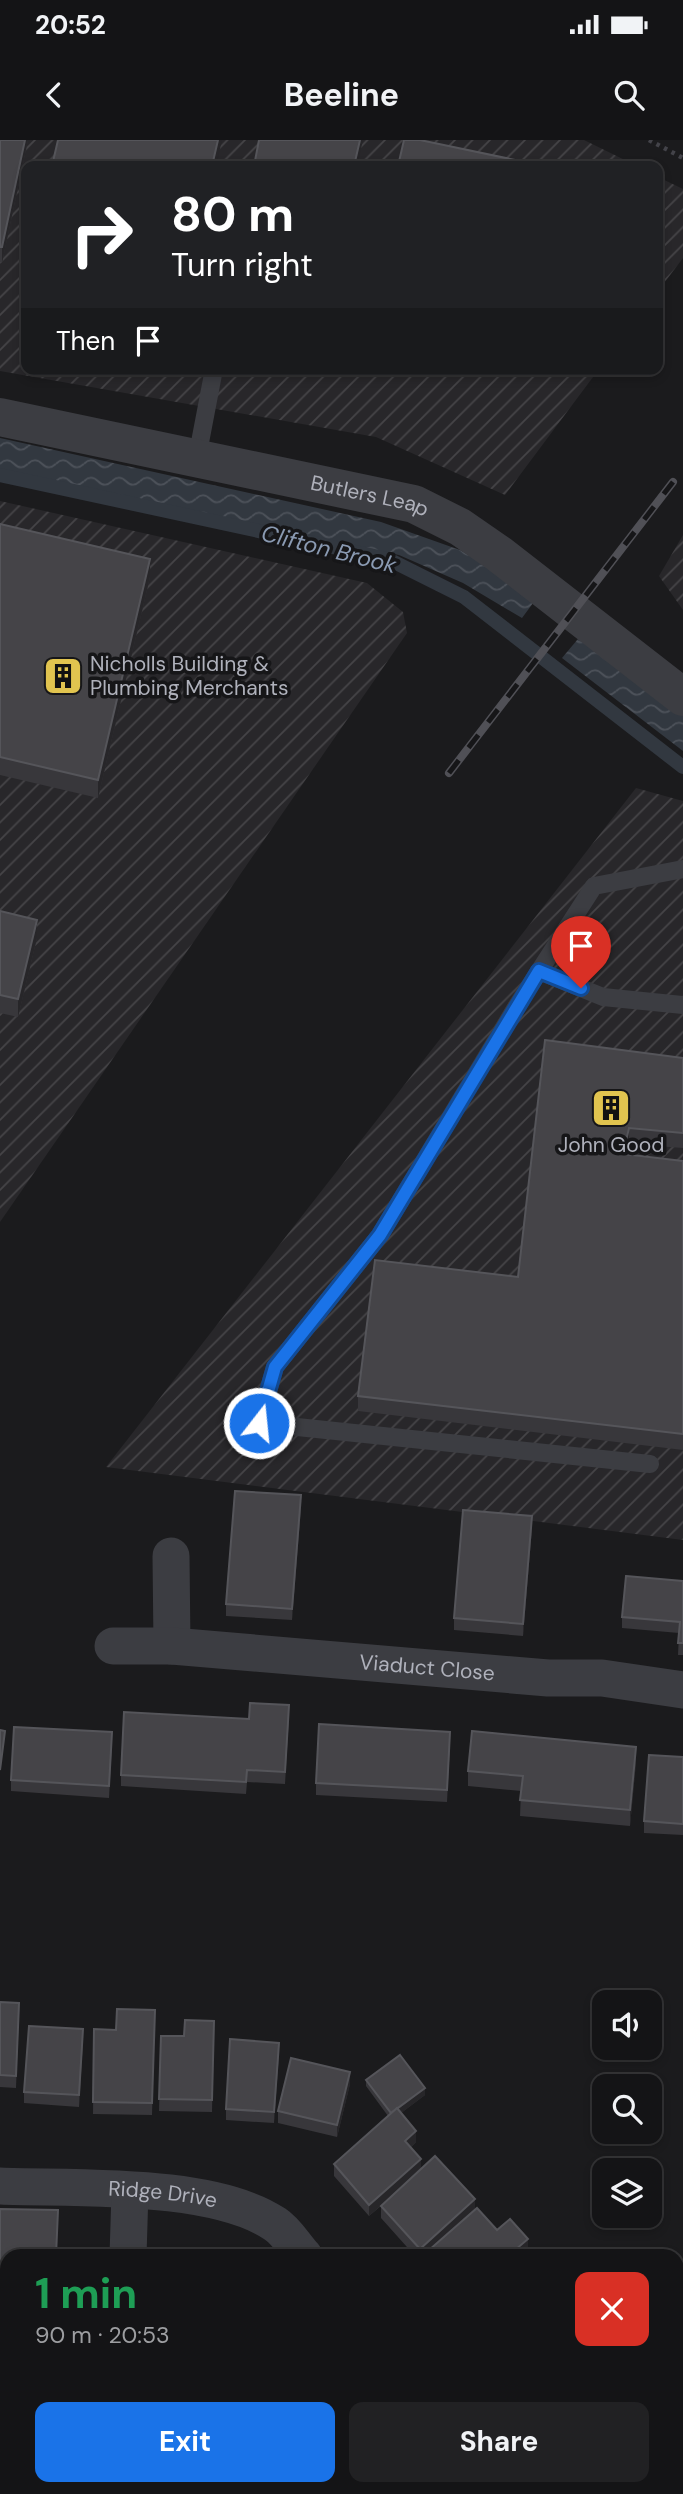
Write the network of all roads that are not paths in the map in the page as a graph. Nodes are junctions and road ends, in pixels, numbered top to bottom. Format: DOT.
graph roads {
  1 [pos="213,375"];
  2 [pos="0,417"];
  3 [pos="197,458"];
  4 [pos="683,697"];
  5 [pos="683,869"];
  6 [pos="539,971"];
  7 [pos="683,1005"];
  8 [pos="650,1464"];
  9 [pos="172,1556"];
  10 [pos="113,1646"];
  11 [pos="172,1647"];
  12 [pos="683,1690"];
  13 [pos="0,2186"];
  14 [pos="130,2191"];
  15 [pos="128,2249"];
  16 [pos="298,2249"];
  1 -- 3 [label="lane"];
  2 -- 3 [label="street, Butlers Leap"];
  3 -- 4 [label="street, Butlers Leap"];
  5 -- 6 [label="lane"];
  6 -- 7 [label="lane"];
  6 -- 8 [label="lane"];
  9 -- 11 [label="street"];
  10 -- 11 [label="street, Viaduct Close"];
  11 -- 12 [label="street, Viaduct Close"];
  13 -- 14 [label="street, Ridge Drive"];
  14 -- 15 [label="street"];
  14 -- 16 [label="street, Ridge Drive"];
}
